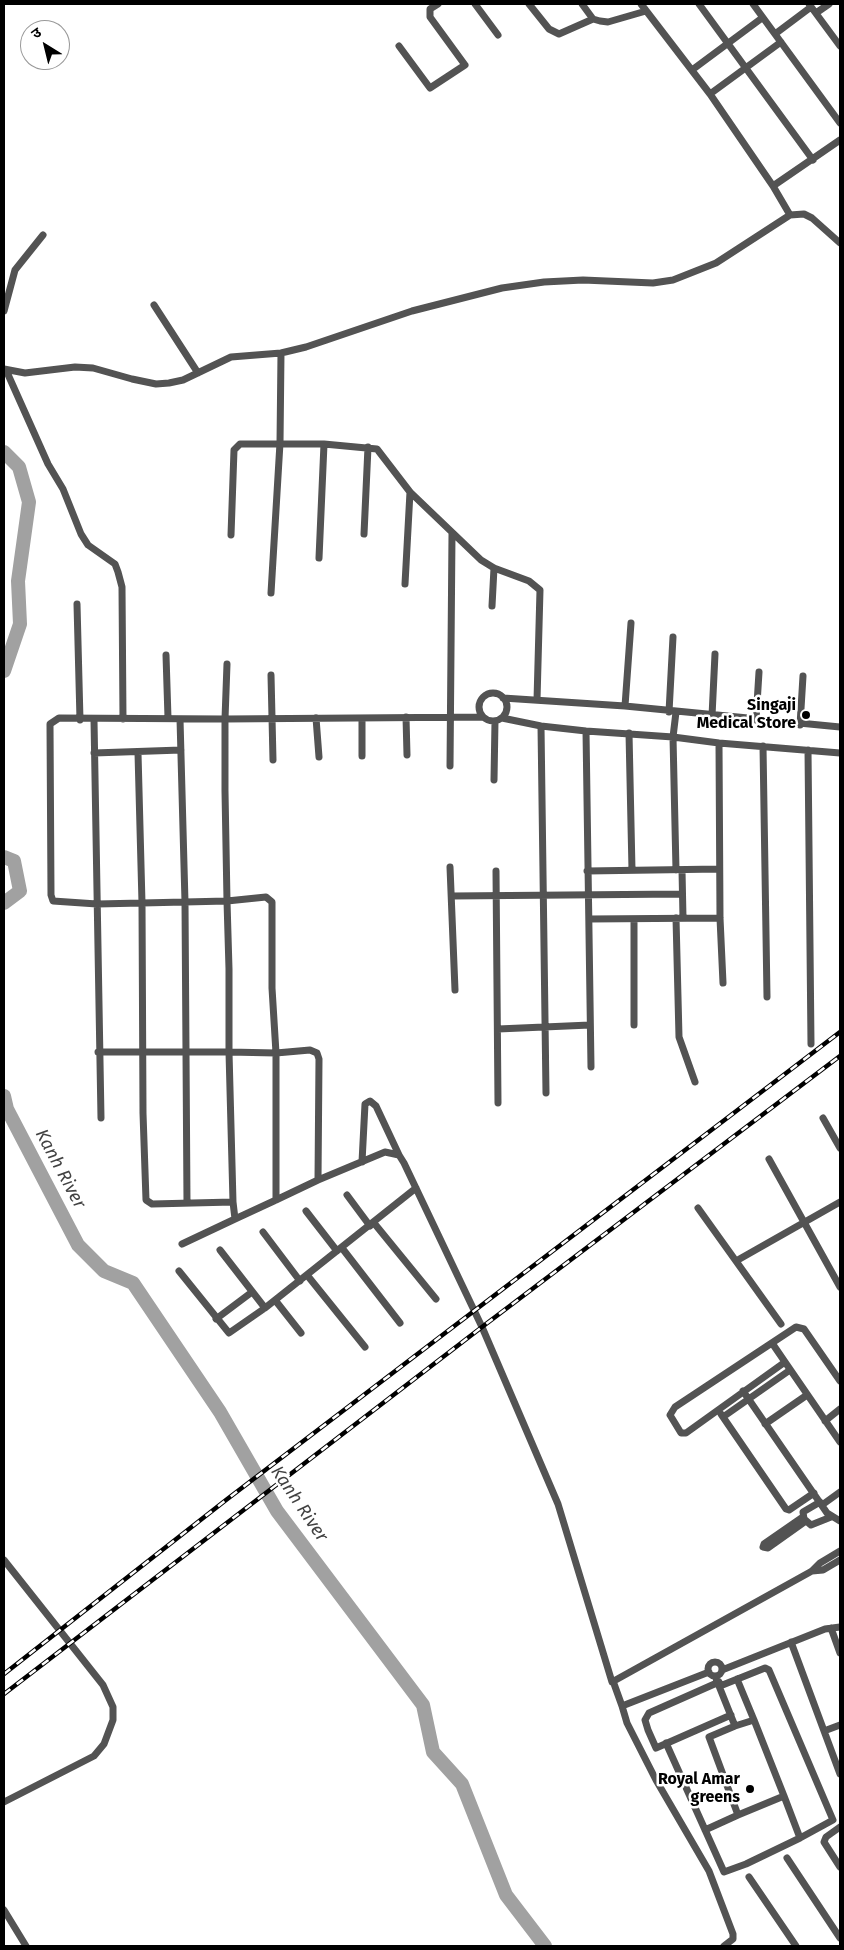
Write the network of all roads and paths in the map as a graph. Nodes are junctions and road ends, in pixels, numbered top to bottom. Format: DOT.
graph roads {
  1 [pos="438,4"];
  2 [pos="475,4"];
  3 [pos="529,4"];
  4 [pos="582,4"];
  5 [pos="641,4"];
  6 [pos="699,4"];
  7 [pos="752,4"];
  8 [pos="829,4"];
  9 [pos="811,5"];
  10 [pos="646,10"];
  11 [pos="816,13"];
  12 [pos="762,18"];
  13 [pos="593,19"];
  14 [pos="774,34"];
  15 [pos="498,36"];
  16 [pos="780,42"];
  17 [pos="728,43"];
  18 [pos="399,46"];
  19 [pos="840,46"];
  20 [pos="746,67"];
  21 [pos="692,70"];
  22 [pos="710,94"];
  23 [pos="840,124"];
  24 [pos="840,140"];
  25 [pos="813,160"];
  26 [pos="773,186"];
  27 [pos="790,215"];
  28 [pos="43,235"];
  29 [pos="840,243"];
  30 [pos="154,305"];
  31 [pos="4,311"];
  32 [pos="281,353"];
  33 [pos="5,370"];
  34 [pos="198,373"];
  35 [pos="280,443"];
  36 [pos="324,444"];
  37 [pos="368,447"];
  38 [pos="410,492"];
  39 [pos="364,534"];
  40 [pos="452,534"];
  41 [pos="231,535"];
  42 [pos="319,558"];
  43 [pos="494,568"];
  44 [pos="405,584"];
  45 [pos="271,593"];
  46 [pos="77,604"];
  47 [pos="492,606"];
  48 [pos="631,623"];
  49 [pos="673,637"];
  50 [pos="715,654"];
  51 [pos="166,655"];
  52 [pos="227,664"];
  53 [pos="759,672"];
  54 [pos="271,674"];
  55 [pos="803,676"];
  56 [pos="503,698"];
  57 [pos="536,700"];
  58 [pos="625,706"];
  59 [pos="672,712"];
  60 [pos="712,716"];
  61 [pos="406,717"];
  62 [pos="451,717"];
  63 [pos="483,717"];
  64 [pos="168,718"];
  65 [pos="274,718"];
  66 [pos="316,718"];
  67 [pos="362,718"];
  68 [pos="180,719"];
  69 [pos="225,719"];
  70 [pos="80,720"];
  71 [pos="94,720"];
  72 [pos="123,720"];
  73 [pos="499,720"];
  74 [pos="756,720"];
  75 [pos="800,725"];
  76 [pos="541,726"];
  77 [pos="840,728"];
  78 [pos="586,731"];
  79 [pos="629,733"];
  80 [pos="673,737"];
  81 [pos="719,743"];
  82 [pos="764,746"];
  83 [pos="181,750"];
  84 [pos="808,750"];
  85 [pos="94,753"];
  86 [pos="138,753"];
  87 [pos="840,753"];
  88 [pos="406,755"];
  89 [pos="362,756"];
  90 [pos="319,757"];
  91 [pos="273,760"];
  92 [pos="450,766"];
  93 [pos="494,780"];
  94 [pos="450,867"];
  95 [pos="632,870"];
  96 [pos="679,870"];
  97 [pos="719,870"];
  98 [pos="496,871"];
  99 [pos="587,871"];
  100 [pos="682,894"];
  101 [pos="542,895"];
  102 [pos="587,895"];
  103 [pos="452,896"];
  104 [pos="496,896"];
  105 [pos="227,901"];
  106 [pos="142,902"];
  107 [pos="185,902"];
  108 [pos="97,904"];
  109 [pos="680,918"];
  110 [pos="720,918"];
  111 [pos="589,919"];
  112 [pos="634,919"];
  113 [pos="723,983"];
  114 [pos="455,990"];
  115 [pos="767,997"];
  116 [pos="590,1025"];
  117 [pos="634,1025"];
  118 [pos="545,1027"];
  119 [pos="498,1029"];
  120 [pos="811,1044"];
  121 [pos="98,1052"];
  122 [pos="143,1052"];
  123 [pos="185,1052"];
  124 [pos="230,1052"];
  125 [pos="276,1052"];
  126 [pos="591,1067"];
  127 [pos="695,1082"];
  128 [pos="546,1093"];
  129 [pos="498,1103"];
  130 [pos="101,1118"];
  131 [pos="824,1118"];
  132 [pos="840,1148"];
  133 [pos="399,1155"];
  134 [pos="770,1160"];
  135 [pos="362,1162"];
  136 [pos="318,1180"];
  137 [pos="416,1188"];
  138 [pos="347,1195"];
  139 [pos="276,1200"];
  140 [pos="233,1202"];
  141 [pos="840,1202"];
  142 [pos="187,1203"];
  143 [pos="698,1208"];
  144 [pos="306,1211"];
  145 [pos="235,1219"];
  146 [pos="804,1222"];
  147 [pos="372,1224"];
  148 [pos="263,1232"];
  149 [pos="182,1244"];
  150 [pos="220,1250"];
  151 [pos="339,1250"];
  152 [pos="736,1261"];
  153 [pos="178,1271"];
  154 [pos="307,1275"];
  155 [pos="300,1280"];
  156 [pos="840,1287"];
  157 [pos="252,1292"];
  158 [pos="275,1300"];
  159 [pos="436,1300"];
  160 [pos="265,1308"];
  161 [pos="216,1319"];
  162 [pos="400,1323"];
  163 [pos="781,1324"];
  164 [pos="301,1332"];
  165 [pos="772,1343"];
  166 [pos="364,1347"];
  167 [pos="785,1362"];
  168 [pos="790,1370"];
  169 [pos="840,1381"];
  170 [pos="743,1391"];
  171 [pos="807,1395"];
  172 [pos="748,1400"];
  173 [pos="718,1409"];
  174 [pos="840,1409"];
  175 [pos="723,1417"];
  176 [pos="825,1421"];
  177 [pos="765,1424"];
  178 [pos="840,1442"];
  179 [pos="840,1492"];
  180 [pos="814,1493"];
  181 [pos="821,1503"];
  182 [pos="831,1517"];
  183 [pos="805,1519"];
  184 [pos="840,1521"];
  185 [pos="779,1537"];
  186 [pos="840,1551"];
  187 [pos="4,1560"];
  188 [pos="840,1560"];
  189 [pos="812,1571"];
  190 [pos="840,1627"];
  191 [pos="832,1628"];
  192 [pos="790,1642"];
  193 [pos="840,1653"];
  194 [pos="722,1670"];
  195 [pos="716,1679"];
  196 [pos="737,1679"];
  197 [pos="613,1681"];
  198 [pos="622,1706"];
  199 [pos="731,1715"];
  200 [pos="754,1720"];
  201 [pos="840,1724"];
  202 [pos="735,1726"];
  203 [pos="824,1730"];
  204 [pos="666,1743"];
  205 [pos="840,1774"];
  206 [pos="784,1796"];
  207 [pos="4,1802"];
  208 [pos="738,1815"];
  209 [pos="840,1827"];
  210 [pos="705,1830"];
  211 [pos="800,1838"];
  212 [pos="787,1858"];
  213 [pos="840,1867"];
  214 [pos="749,1877"];
  215 [pos="4,1910"];
  216 [pos="840,1938"];
  217 [pos="26,1946"];
  218 [pos="725,1946"];
  219 [pos="796,1946"];
  1 -- 18 [label="street"];
  2 -- 15 [label="street"];
  3 -- 13 [label="street"];
  4 -- 13 [label="street"];
  5 -- 10 [label="street"];
  6 -- 17 [label="street"];
  7 -- 12 [label="street"];
  8 -- 11 [label="street"];
  9 -- 11 [label="street"];
  9 -- 14 [label="street"];
  10 -- 13 [label="street"];
  10 -- 21 [label="street"];
  11 -- 19 [label="street"];
  12 -- 14 [label="street"];
  12 -- 17 [label="street"];
  14 -- 16 [label="street"];
  16 -- 20 [label="street"];
  16 -- 23 [label="street"];
  17 -- 20 [label="street"];
  17 -- 21 [label="street"];
  20 -- 22 [label="street"];
  20 -- 25 [label="street"];
  21 -- 22 [label="street"];
  22 -- 26 [label="street"];
  24 -- 25 [label="street"];
  25 -- 26 [label="street"];
  26 -- 27 [label="street"];
  27 -- 29 [label="street"];
  27 -- 32 [label="street"];
  28 -- 31 [label="street"];
  30 -- 34 [label="street"];
  32 -- 34 [label="street"];
  32 -- 35 [label="street"];
  33 -- 34 [label="street"];
  33 -- 72 [label="street"];
  35 -- 36 [label="street"];
  35 -- 41 [label="street"];
  35 -- 45 [label="street"];
  36 -- 37 [label="street"];
  36 -- 42 [label="street"];
  37 -- 38 [label="street"];
  37 -- 39 [label="street"];
  38 -- 40 [label="street"];
  38 -- 44 [label="street"];
  40 -- 43 [label="street"];
  40 -- 62 [label="street"];
  43 -- 47 [label="street"];
  43 -- 57 [label="street"];
  46 -- 70 [label="street"];
  48 -- 58 [label="street"];
  49 -- 59 [label="street"];
  50 -- 60 [label="street"];
  51 -- 64 [label="street"];
  52 -- 69 [label="street"];
  53 -- 74 [label="street"];
  54 -- 65 [label="street"];
  55 -- 75 [label="street"];
  56 -- 57 [label="street"];
  56 -- 63 [label="street"];
  56 -- 73 [label="street"];
  57 -- 58 [label="street"];
  58 -- 59 [label="street"];
  59 -- 60 [label="street"];
  59 -- 80 [label="street"];
  60 -- 74 [label="street"];
  61 -- 62 [label="street"];
  61 -- 67 [label="street"];
  61 -- 88 [label="street"];
  62 -- 63 [label="street"];
  62 -- 92 [label="street"];
  63 -- 73 [label="street"];
  64 -- 68 [label="street"];
  64 -- 72 [label="street"];
  65 -- 66 [label="street"];
  65 -- 69 [label="street"];
  65 -- 91 [label="street"];
  66 -- 67 [label="street"];
  66 -- 90 [label="street"];
  67 -- 89 [label="street"];
  68 -- 69 [label="street"];
  68 -- 83 [label="street"];
  69 -- 105 [label="street"];
  70 -- 71 [label="street"];
  70 -- 108 [label="street"];
  71 -- 72 [label="street"];
  71 -- 85 [label="street"];
  73 -- 76 [label="street"];
  73 -- 93 [label="street"];
  74 -- 75 [label="street"];
  75 -- 77 [label="street"];
  76 -- 78 [label="street"];
  76 -- 101 [label="street"];
  78 -- 79 [label="street"];
  78 -- 99 [label="street"];
  79 -- 80 [label="street"];
  79 -- 95 [label="street"];
  80 -- 81 [label="street"];
  80 -- 96 [label="street"];
  81 -- 82 [label="street"];
  81 -- 97 [label="street"];
  82 -- 84 [label="street"];
  82 -- 115 [label="street"];
  83 -- 86 [label="street"];
  83 -- 107 [label="street"];
  84 -- 87 [label="street"];
  84 -- 120 [label="street"];
  85 -- 86 [label="street"];
  85 -- 108 [label="street"];
  86 -- 106 [label="street"];
  94 -- 103 [label="street"];
  95 -- 96 [label="street"];
  95 -- 99 [label="street"];
  96 -- 97 [label="street"];
  96 -- 100 [label="street"];
  97 -- 110 [label="street"];
  98 -- 104 [label="street"];
  99 -- 102 [label="street"];
  100 -- 102 [label="street"];
  100 -- 109 [label="street"];
  101 -- 102 [label="street"];
  101 -- 104 [label="street"];
  101 -- 118 [label="street"];
  102 -- 111 [label="street"];
  103 -- 104 [label="street"];
  103 -- 114 [label="street"];
  104 -- 119 [label="street"];
  105 -- 107 [label="street"];
  105 -- 124 [label="street"];
  105 -- 125 [label="street"];
  106 -- 107 [label="street"];
  106 -- 108 [label="street"];
  106 -- 122 [label="street"];
  107 -- 123 [label="street"];
  108 -- 121 [label="street"];
  109 -- 110 [label="street"];
  109 -- 112 [label="street"];
  109 -- 127 [label="street"];
  110 -- 113 [label="street"];
  111 -- 112 [label="street"];
  111 -- 116 [label="street"];
  112 -- 117 [label="street"];
  116 -- 118 [label="street"];
  116 -- 126 [label="street"];
  118 -- 119 [label="street"];
  118 -- 128 [label="street"];
  119 -- 129 [label="street"];
  121 -- 122 [label="street"];
  121 -- 130 [label="street"];
  122 -- 123 [label="street"];
  122 -- 142 [label="street"];
  123 -- 124 [label="street"];
  123 -- 142 [label="street"];
  124 -- 125 [label="street"];
  124 -- 140 [label="street"];
  125 -- 136 [label="street"];
  125 -- 139 [label="street"];
  131 -- 132 [label="street"];
  133 -- 135 [label="street"];
  133 -- 135 [label="street"];
  133 -- 137 [label="street"];
  134 -- 146 [label="street"];
  135 -- 136 [label="street"];
  136 -- 139 [label="street"];
  137 -- 147 [label="street"];
  137 -- 197 [label="street"];
  138 -- 147 [label="street"];
  139 -- 145 [label="street"];
  140 -- 142 [label="street"];
  140 -- 145 [label="street"];
  141 -- 146 [label="street"];
  143 -- 152 [label="street"];
  144 -- 151 [label="street"];
  145 -- 149 [label="street"];
  146 -- 152 [label="street"];
  146 -- 156 [label="street"];
  147 -- 151 [label="street"];
  147 -- 159 [label="street"];
  148 -- 155 [label="street"];
  150 -- 157 [label="street"];
  151 -- 154 [label="street"];
  151 -- 162 [label="street"];
  152 -- 163 [label="street"];
  153 -- 161 [label="street"];
  154 -- 155 [label="street"];
  154 -- 166 [label="street"];
  155 -- 158 [label="street"];
  157 -- 160 [label="street"];
  157 -- 161 [label="street"];
  158 -- 160 [label="street"];
  158 -- 164 [label="street"];
  160 -- 161 [label="street"];
  165 -- 167 [label="street"];
  165 -- 169 [label="street"];
  165 -- 173 [label="street"];
  167 -- 168 [label="street"];
  167 -- 170 [label="street"];
  168 -- 171 [label="street"];
  168 -- 172 [label="street"];
  170 -- 172 [label="street"];
  170 -- 173 [label="street"];
  171 -- 176 [label="street"];
  171 -- 177 [label="street"];
  172 -- 175 [label="street"];
  172 -- 177 [label="street"];
  173 -- 175 [label="street"];
  174 -- 176 [label="street"];
  175 -- 180 [label="street"];
  176 -- 178 [label="street"];
  177 -- 180 [label="street"];
  179 -- 181 [label="street"];
  180 -- 181 [label="street"];
  181 -- 182 [label="street"];
  181 -- 183 [label="street"];
  182 -- 183 [label="street"];
  182 -- 184 [label="street"];
  183 -- 185 [label="street"];
  186 -- 189 [label="street"];
  187 -- 207 [label="street"];
  188 -- 189 [label="street"];
  189 -- 197 [label="street"];
  190 -- 191 [label="street"];
  191 -- 192 [label="street"];
  191 -- 193 [label="street"];
  192 -- 194 [label="street"];
  192 -- 203 [label="street"];
  194 -- 195 [label="street"];
  194 -- 195 [label="street"];
  195 -- 196 [label="street"];
  195 -- 198 [label="street"];
  195 -- 199 [label="street"];
  195 -- 204 [label="street"];
  196 -- 200 [label="street"];
  196 -- 211 [label="street"];
  197 -- 198 [label="street"];
  198 -- 218 [label="street"];
  199 -- 202 [label="street"];
  199 -- 204 [label="street"];
  200 -- 202 [label="street"];
  200 -- 206 [label="street"];
  201 -- 203 [label="street"];
  202 -- 208 [label="street"];
  203 -- 205 [label="street"];
  204 -- 210 [label="street"];
  206 -- 208 [label="street"];
  206 -- 211 [label="street"];
  208 -- 210 [label="street"];
  209 -- 213 [label="street"];
  210 -- 211 [label="street"];
  212 -- 216 [label="street"];
  214 -- 219 [label="street"];
  215 -- 217 [label="street"];
}
